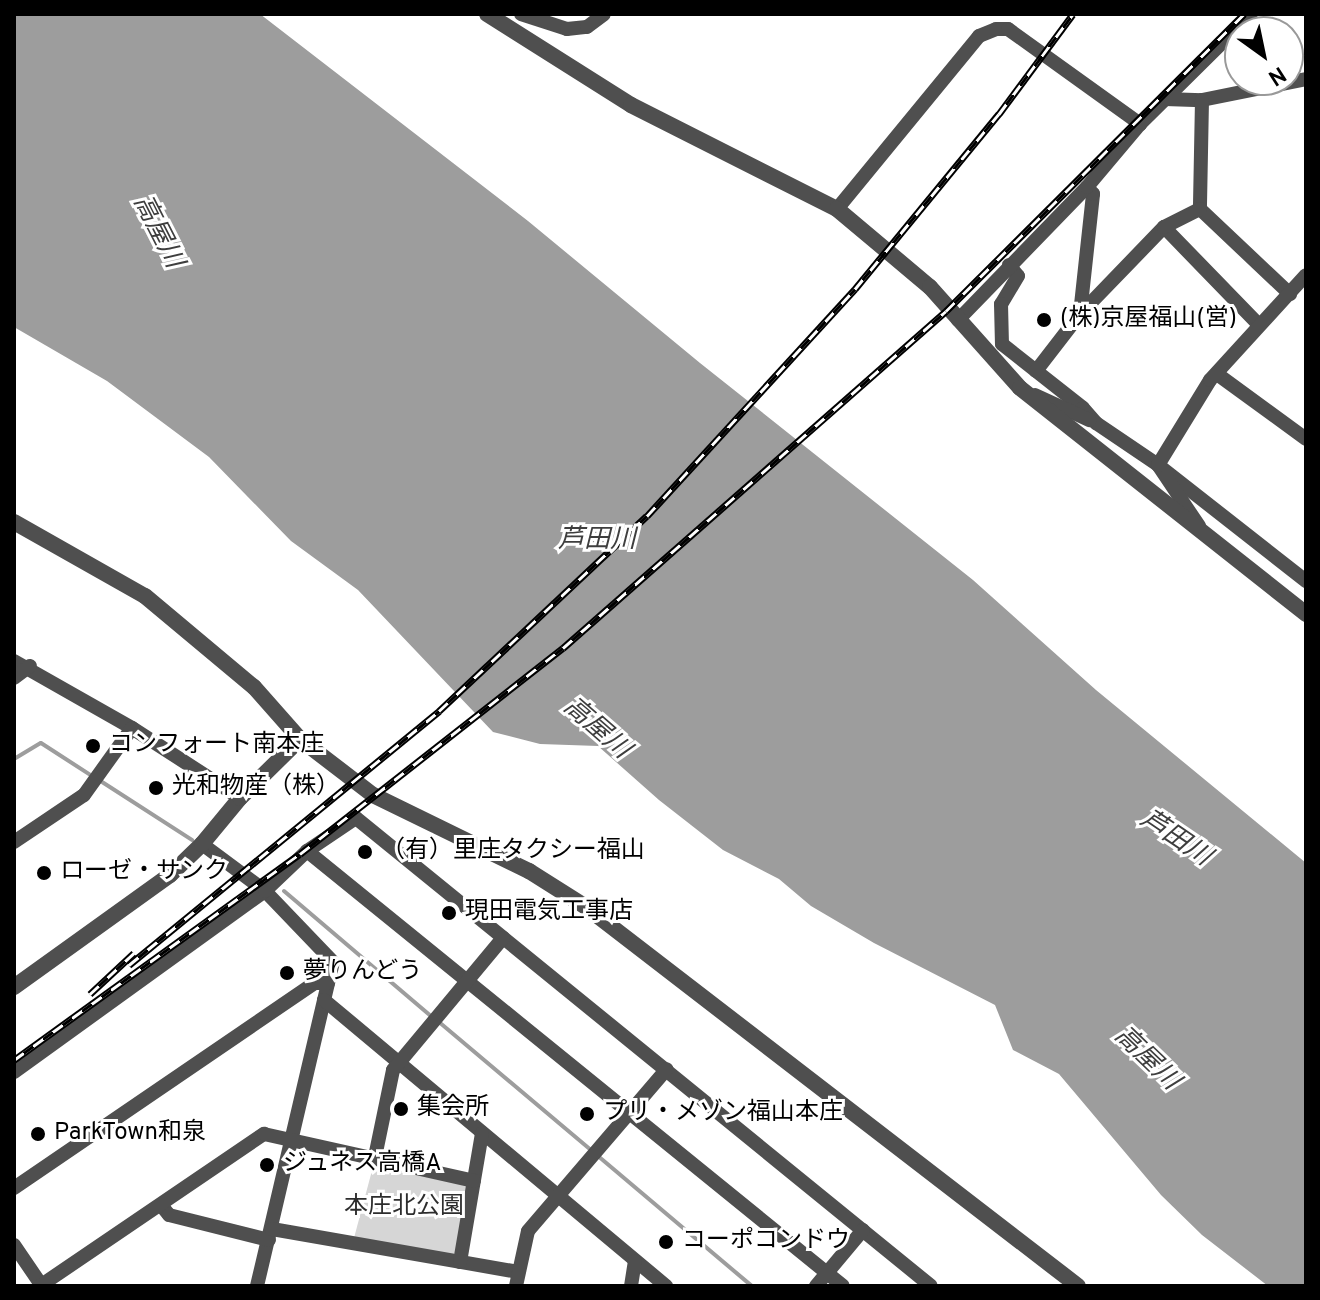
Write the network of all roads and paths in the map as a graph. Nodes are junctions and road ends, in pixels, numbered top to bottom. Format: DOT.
graph roads {
  1 [pos="487,14"];
  2 [pos="521,14"];
  3 [pos="604,14"];
  4 [pos="1004,14"];
  5 [pos="1251,14"];
  6 [pos="1008,29"];
  7 [pos="1306,79"];
  8 [pos="1165,99"];
  9 [pos="1202,100"];
  10 [pos="1140,124"];
  11 [pos="1087,187"];
  12 [pos="837,209"];
  13 [pos="1200,209"];
  14 [pos="1164,227"];
  15 [pos="1009,265"];
  16 [pos="1306,275"];
  17 [pos="1290,294"];
  18 [pos="1080,314"];
  19 [pos="958,320"];
  20 [pos="1258,324"];
  21 [pos="1036,371"];
  22 [pos="1217,374"];
  23 [pos="1020,388"];
  24 [pos="1096,423"];
  25 [pos="1306,439"];
  26 [pos="1158,465"];
  27 [pos="14,522"];
  28 [pos="1207,539"];
  29 [pos="1306,581"];
  30 [pos="1301,608"];
  31 [pos="14,661"];
  32 [pos="30,666"];
  33 [pos="14,678"];
  34 [pos="132,728"];
  35 [pos="300,739"];
  36 [pos="240,798"];
  37 [pos="14,842"];
  38 [pos="202,844"];
  39 [pos="307,851"];
  40 [pos="265,891"];
  41 [pos="503,938"];
  42 [pos="467,981"];
  43 [pos="328,983"];
  44 [pos="14,987"];
  45 [pos="324,1000"];
  46 [pos="400,1061"];
  47 [pos="667,1069"];
  48 [pos="14,1072"];
  49 [pos="632,1114"];
  50 [pos="482,1133"];
  51 [pos="291,1139"];
  52 [pos="375,1157"];
  53 [pos="474,1181"];
  54 [pos="14,1188"];
  55 [pos="562,1196"];
  56 [pos="161,1205"];
  57 [pos="863,1230"];
  58 [pos="270,1235"];
  59 [pos="14,1245"];
  60 [pos="635,1261"];
  61 [pos="460,1262"];
  62 [pos="827,1272"];
  63 [pos="517,1279"];
  64 [pos="41,1286"];
  65 [pos="257,1286"];
  66 [pos="631,1286"];
  67 [pos="666,1286"];
  68 [pos="816,1286"];
  69 [pos="843,1286"];
  70 [pos="931,1286"];
  71 [pos="1078,1286"];
  1 -- 12 [label="street"];
  2 -- 3 [label="street"];
  4 -- 6 [label="street"];
  5 -- 8 [label="street"];
  6 -- 10 [label="street"];
  6 -- 12 [label="street"];
  7 -- 9 [label="street"];
  8 -- 9 [label="street"];
  8 -- 10 [label="street"];
  9 -- 13 [label="street"];
  10 -- 11 [label="street"];
  11 -- 15 [label="street"];
  11 -- 18 [label="street"];
  12 -- 19 [label="street"];
  13 -- 14 [label="street"];
  13 -- 17 [label="street"];
  14 -- 18 [label="street"];
  14 -- 20 [label="street"];
  15 -- 19 [label="street"];
  15 -- 21 [label="street"];
  16 -- 17 [label="street"];
  17 -- 20 [label="street"];
  18 -- 21 [label="street"];
  19 -- 23 [label="street"];
  20 -- 22 [label="street"];
  21 -- 24 [label="street"];
  22 -- 25 [label="street"];
  22 -- 26 [label="street"];
  23 -- 24 [label="street"];
  23 -- 28 [label="street"];
  24 -- 26 [label="street"];
  26 -- 28 [label="street"];
  26 -- 29 [label="street"];
  27 -- 35 [label="street"];
  28 -- 30 [label="street"];
  31 -- 32 [label="street"];
  32 -- 33 [label="street"];
  32 -- 34 [label="street"];
  34 -- 36 [label="street"];
  34 -- 37 [label="street"];
  35 -- 36 [label="street"];
  35 -- 71 [label="street"];
  36 -- 38 [label="street"];
  38 -- 40 [label="street"];
  38 -- 44 [label="street"];
  39 -- 40 [label="street"];
  39 -- 41 [label="street"];
  39 -- 42 [label="street"];
  40 -- 43 [label="street"];
  40 -- 48 [label="street"];
  41 -- 42 [label="street"];
  41 -- 47 [label="street"];
  42 -- 46 [label="street"];
  42 -- 49 [label="street"];
  43 -- 45 [label="street"];
  43 -- 54 [label="street"];
  45 -- 46 [label="street"];
  45 -- 51 [label="street"];
  46 -- 50 [label="street"];
  46 -- 52 [label="street"];
  47 -- 49 [label="street"];
  47 -- 57 [label="street"];
  49 -- 55 [label="street"];
  49 -- 62 [label="street"];
  50 -- 53 [label="street"];
  50 -- 55 [label="street"];
  51 -- 52 [label="street"];
  51 -- 56 [label="street"];
  51 -- 58 [label="street"];
  52 -- 53 [label="street"];
  53 -- 61 [label="street"];
  55 -- 60 [label="street"];
  55 -- 63 [label="street"];
  56 -- 58 [label="street"];
  56 -- 64 [label="street"];
  57 -- 62 [label="street"];
  57 -- 70 [label="street"];
  58 -- 61 [label="street"];
  58 -- 65 [label="street"];
  59 -- 64 [label="street"];
  60 -- 66 [label="street"];
  60 -- 67 [label="street"];
  61 -- 63 [label="street"];
  62 -- 68 [label="street"];
  62 -- 69 [label="street"];
}
